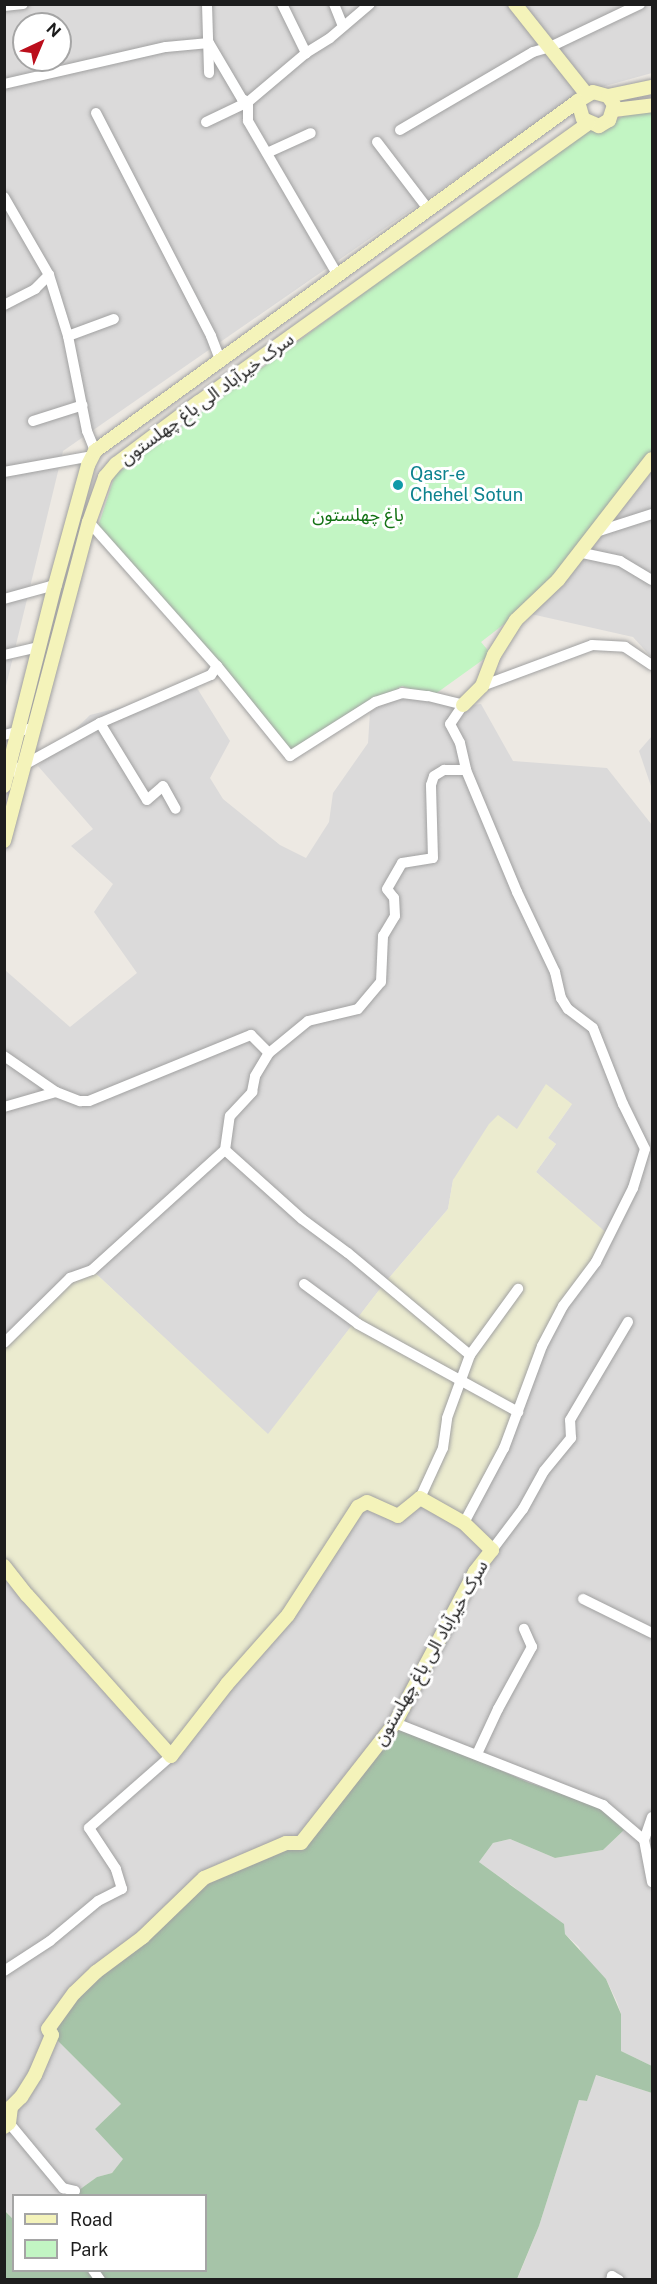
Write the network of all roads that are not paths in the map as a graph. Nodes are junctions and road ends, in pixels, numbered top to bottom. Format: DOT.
graph roads {
  1 [pos="24,4"];
  2 [pos="207,4"];
  3 [pos="282,4"];
  4 [pos="334,4"];
  5 [pos="370,4"];
  6 [pos="515,4"];
  7 [pos="640,4"];
  8 [pos="4,6"];
  9 [pos="343,26"];
  10 [pos="209,42"];
  11 [pos="550,47"];
  12 [pos="306,53"];
  13 [pos="209,73"];
  14 [pos="4,84"];
  15 [pos="652,87"];
  16 [pos="608,96"];
  17 [pos="582,98"];
  18 [pos="248,102"];
  19 [pos="652,105"];
  20 [pos="614,110"];
  21 [pos="96,113"];
  22 [pos="206,122"];
  23 [pos="588,123"];
  24 [pos="400,130"];
  25 [pos="311,133"];
  26 [pos="377,142"];
  27 [pos="267,153"];
  28 [pos="4,197"];
  29 [pos="428,209"];
  30 [pos="337,274"];
  31 [pos="49,275"];
  32 [pos="4,305"];
  33 [pos="114,319"];
  34 [pos="68,336"];
  35 [pos="220,360"];
  36 [pos="82,405"];
  37 [pos="33,421"];
  38 [pos="93,453"];
  39 [pos="652,459"];
  40 [pos="4,472"];
  41 [pos="652,514"];
  42 [pos="89,522"];
  43 [pos="592,533"];
  44 [pos="578,552"];
  45 [pos="652,580"];
  46 [pos="55,585"];
  47 [pos="4,599"];
  48 [pos="40,647"];
  49 [pos="4,655"];
  50 [pos="652,665"];
  51 [pos="217,666"];
  52 [pos="482,686"];
  53 [pos="463,705"];
  54 [pos="100,723"];
  55 [pos="35,727"];
  56 [pos="19,730"];
  57 [pos="4,735"];
  58 [pos="26,766"];
  59 [pos="466,770"];
  60 [pos="6,778"];
  61 [pos="176,809"];
  62 [pos="4,841"];
  63 [pos="269,1053"];
  64 [pos="4,1056"];
  65 [pos="56,1092"];
  66 [pos="4,1107"];
  67 [pos="225,1150"];
  68 [pos="649,1154"];
  69 [pos="304,1284"];
  70 [pos="518,1289"];
  71 [pos="628,1322"];
  72 [pos="4,1343"];
  73 [pos="470,1355"];
  74 [pos="460,1382"];
  75 [pos="518,1412"];
  76 [pos="420,1498"];
  77 [pos="464,1523"];
  78 [pos="492,1550"];
  79 [pos="4,1566"];
  80 [pos="583,1599"];
  81 [pos="524,1629"];
  82 [pos="652,1633"];
  83 [pos="395,1723"];
  84 [pos="477,1754"];
  85 [pos="171,1756"];
  86 [pos="652,1817"];
  87 [pos="644,1840"];
  88 [pos="651,1861"];
  89 [pos="652,1882"];
  90 [pos="4,1971"];
  91 [pos="7,2125"];
  92 [pos="73,2194"];
  93 [pos="611,2280"];
  94 [pos="619,2280"];
  1 -- 8 [label="street"];
  2 -- 10 [label="street"];
  3 -- 12 [label="street"];
  4 -- 9 [label="street"];
  5 -- 9 [label="street"];
  6 -- 11 [label="main road"];
  7 -- 11 [label="street"];
  9 -- 12 [label="street"];
  10 -- 13 [label="street"];
  10 -- 14 [label="street"];
  10 -- 18 [label="street"];
  11 -- 17 [label="main road"];
  11 -- 24 [label="street"];
  12 -- 18 [label="street"];
  15 -- 16 [label="main road"];
  16 -- 17 [label="main road"];
  16 -- 20 [label="main road"];
  17 -- 23 [label="main road"];
  17 -- 29 [label="main road"];
  18 -- 22 [label="street"];
  18 -- 27 [label="street"];
  19 -- 20 [label="main road"];
  20 -- 23 [label="main road"];
  21 -- 35 [label="street"];
  23 -- 42 [label="main road, سرک خیرآباد الی باغ چهلستون"];
  25 -- 27 [label="street"];
  26 -- 29 [label="street"];
  27 -- 30 [label="street"];
  28 -- 31 [label="street"];
  29 -- 30 [label="main road"];
  30 -- 35 [label="main road"];
  31 -- 32 [label="street"];
  31 -- 34 [label="street"];
  33 -- 34 [label="street"];
  34 -- 36 [label="street"];
  35 -- 38 [label="main road"];
  36 -- 37 [label="street"];
  36 -- 38 [label="street"];
  38 -- 40 [label="street"];
  38 -- 46 [label="main road"];
  39 -- 43 [label="main road"];
  41 -- 43 [label="street"];
  42 -- 51 [label="street"];
  42 -- 55 [label="main road, سرک خیرآباد الی باغ چهلستون"];
  43 -- 44 [label="main road"];
  44 -- 45 [label="street"];
  44 -- 52 [label="main road"];
  46 -- 47 [label="street"];
  46 -- 48 [label="main road"];
  48 -- 49 [label="street"];
  48 -- 56 [label="main road"];
  50 -- 52 [label="street"];
  51 -- 53 [label="street"];
  51 -- 54 [label="street"];
  52 -- 53 [label="main road"];
  53 -- 59 [label="street"];
  54 -- 58 [label="street"];
  54 -- 61 [label="street"];
  55 -- 56 [label="street"];
  55 -- 58 [label="main road, سرک خیرآباد الی باغ چهلستون"];
  56 -- 57 [label="street"];
  56 -- 60 [label="main road"];
  58 -- 60 [label="street"];
  58 -- 62 [label="main road, سرک خیرآباد الی باغ چهلستون"];
  59 -- 63 [label="street"];
  59 -- 68 [label="street"];
  63 -- 65 [label="street"];
  63 -- 67 [label="street"];
  64 -- 65 [label="street"];
  65 -- 66 [label="street"];
  67 -- 72 [label="street"];
  67 -- 73 [label="street"];
  68 -- 75 [label="street"];
  69 -- 74 [label="street"];
  70 -- 73 [label="street"];
  71 -- 78 [label="street"];
  73 -- 74 [label="street"];
  74 -- 75 [label="street"];
  74 -- 76 [label="street"];
  75 -- 77 [label="street"];
  76 -- 77 [label="main road, سرک خیرآباد الی باغ چهلستون"];
  76 -- 85 [label="main road"];
  77 -- 78 [label="main road, سرک خیرآباد الی باغ چهلستون"];
  78 -- 83 [label="main road, سرک خیرآباد الی باغ چهلستون"];
  79 -- 85 [label="main road"];
  80 -- 82 [label="street"];
  81 -- 84 [label="street"];
  83 -- 84 [label="street"];
  83 -- 91 [label="main road, سرک خیرآباد الی باغ چهلستون"];
  84 -- 87 [label="street"];
  85 -- 90 [label="street"];
  86 -- 87 [label="street"];
  87 -- 88 [label="street"];
  88 -- 89 [label="street"];
  91 -- 92 [label="street"];
  93 -- 94 [label="street"];
}
